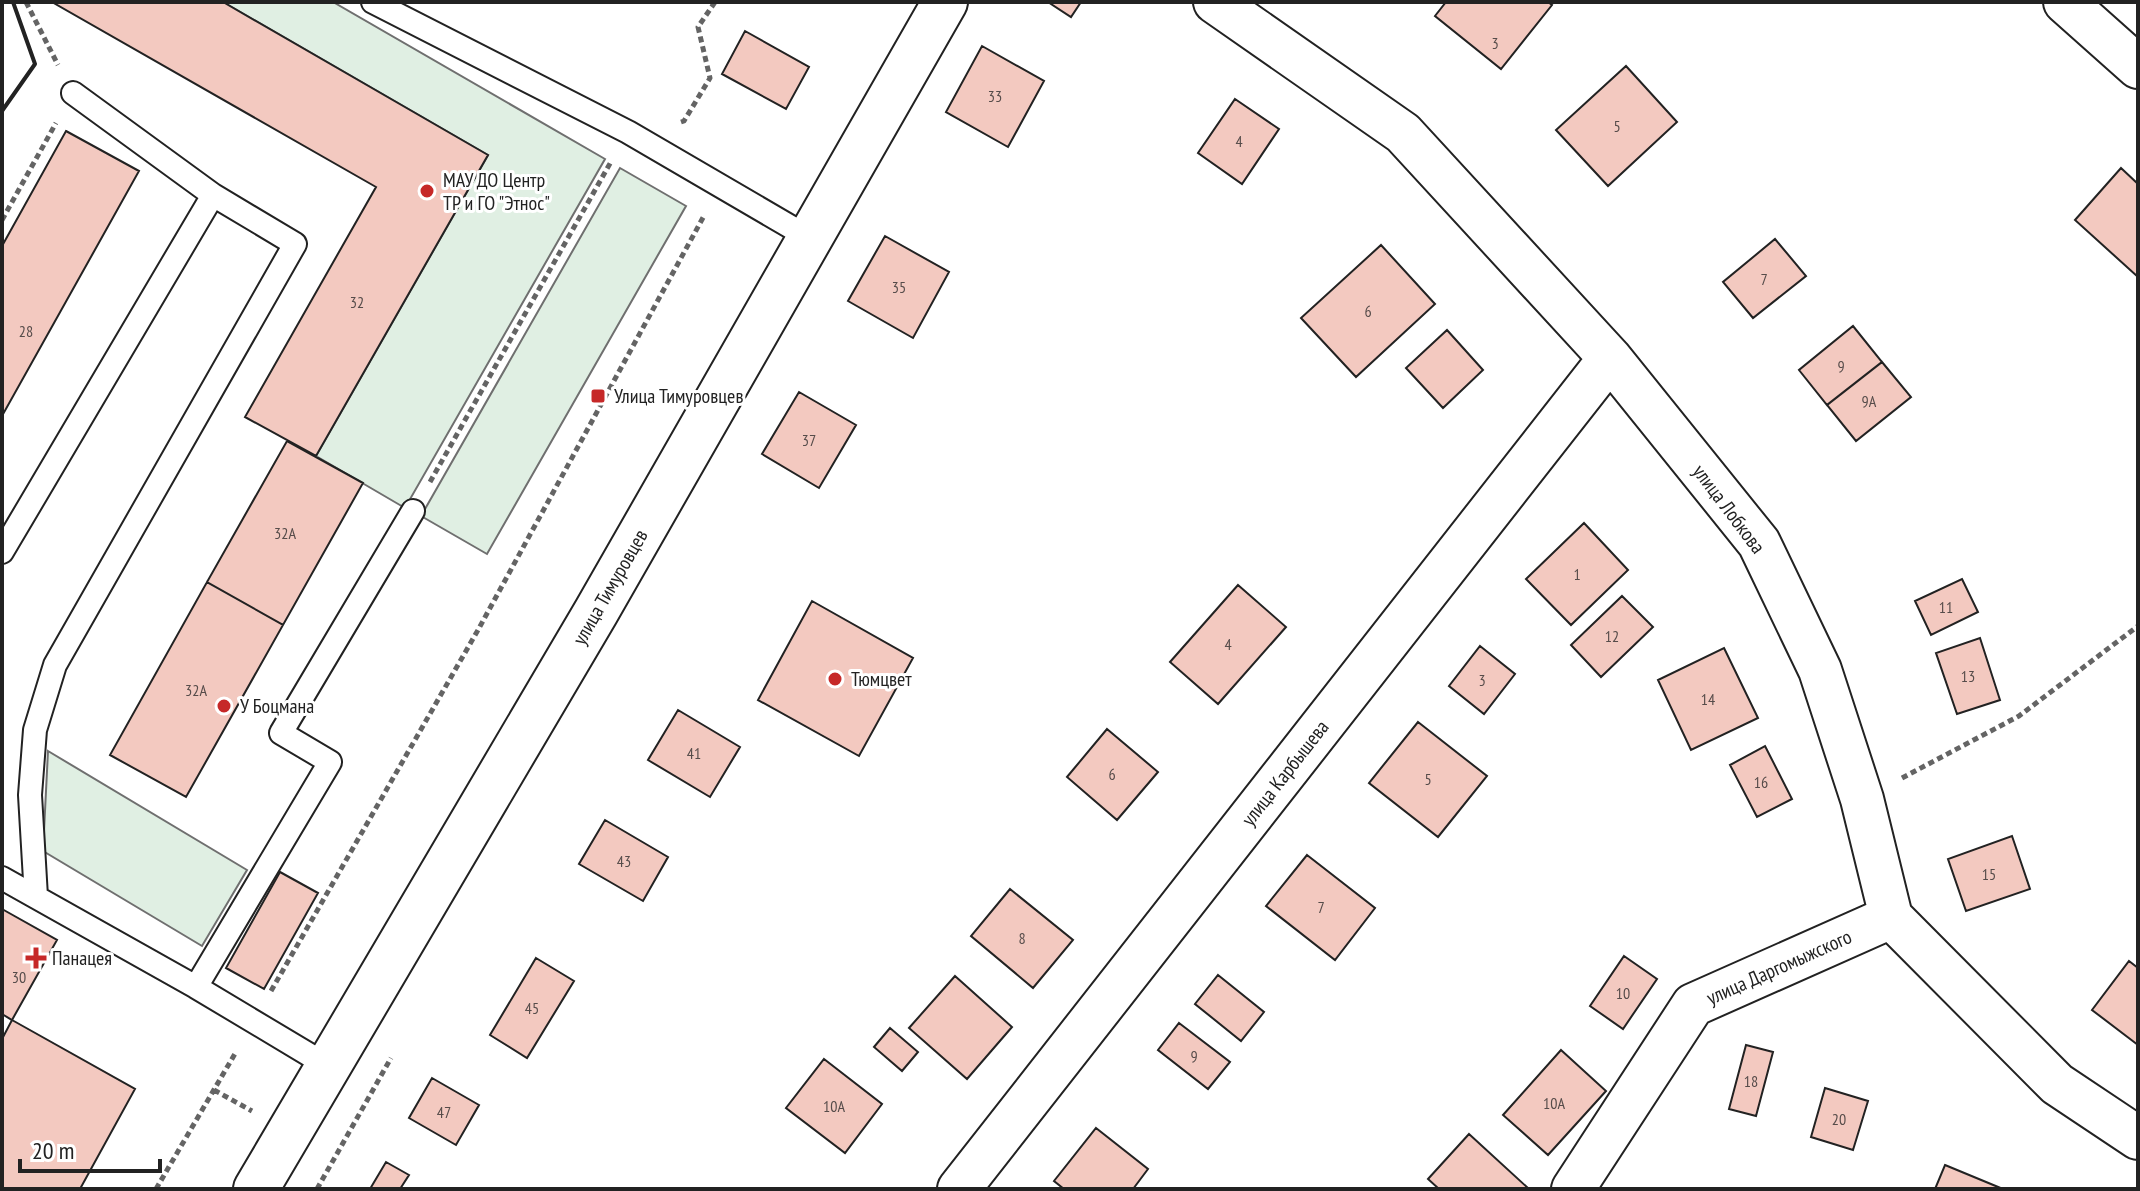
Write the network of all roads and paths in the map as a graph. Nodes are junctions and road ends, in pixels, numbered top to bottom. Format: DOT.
graph roads {
  1 [pos="373,2"];
  2 [pos="715,2"];
  3 [pos="945,2"];
  4 [pos="1215,2"];
  5 [pos="2065,2"];
  6 [pos="2138,67"];
  7 [pos="73,93"];
  8 [pos="628,132"];
  9 [pos="720,186"];
  10 [pos="213,195"];
  11 [pos="808,237"];
  12 [pos="1610,358"];
  13 [pos="413,511"];
  14 [pos="2,552"];
  15 [pos="2138,626"];
  16 [pos="1862,799"];
  17 [pos="2,878"];
  18 [pos="36,897"];
  19 [pos="1891,917"];
  20 [pos="196,987"];
  21 [pos="254,1022"];
  22 [pos="328,1066"];
  23 [pos="2138,1138"];
  24 [pos="257,1182"];
  25 [pos="156,1189"];
  26 [pos="959,1189"];
  27 [pos="1573,1189"];
  1 -- 8 [label="lane"];
  2 -- 8 [label="path"];
  3 -- 11 [label="main road, улица Тимуровцев"];
  4 -- 12 [label="street, улица Лобкова"];
  5 -- 6 [label="street"];
  7 -- 10 [label="lane"];
  8 -- 9 [label="lane"];
  8 -- 13 [label="path"];
  9 -- 11 [label="lane"];
  9 -- 21 [label="path"];
  10 -- 14 [label="lane"];
  10 -- 18 [label="lane"];
  11 -- 22 [label="main road, улица Тимуровцев"];
  12 -- 16 [label="street, улица Лобкова"];
  12 -- 26 [label="street, улица Карбышева"];
  13 -- 20 [label="lane"];
  15 -- 16 [label="path"];
  16 -- 19 [label="street, улица Лобкова"];
  17 -- 18 [label="lane"];
  18 -- 20 [label="lane"];
  19 -- 23 [label="street"];
  19 -- 27 [label="street, улица Даргомыжского"];
  20 -- 21 [label="lane"];
  21 -- 22 [label="lane"];
  21 -- 25 [label="path"];
  22 -- 24 [label="main road, улица Тимуровцев"];
}
